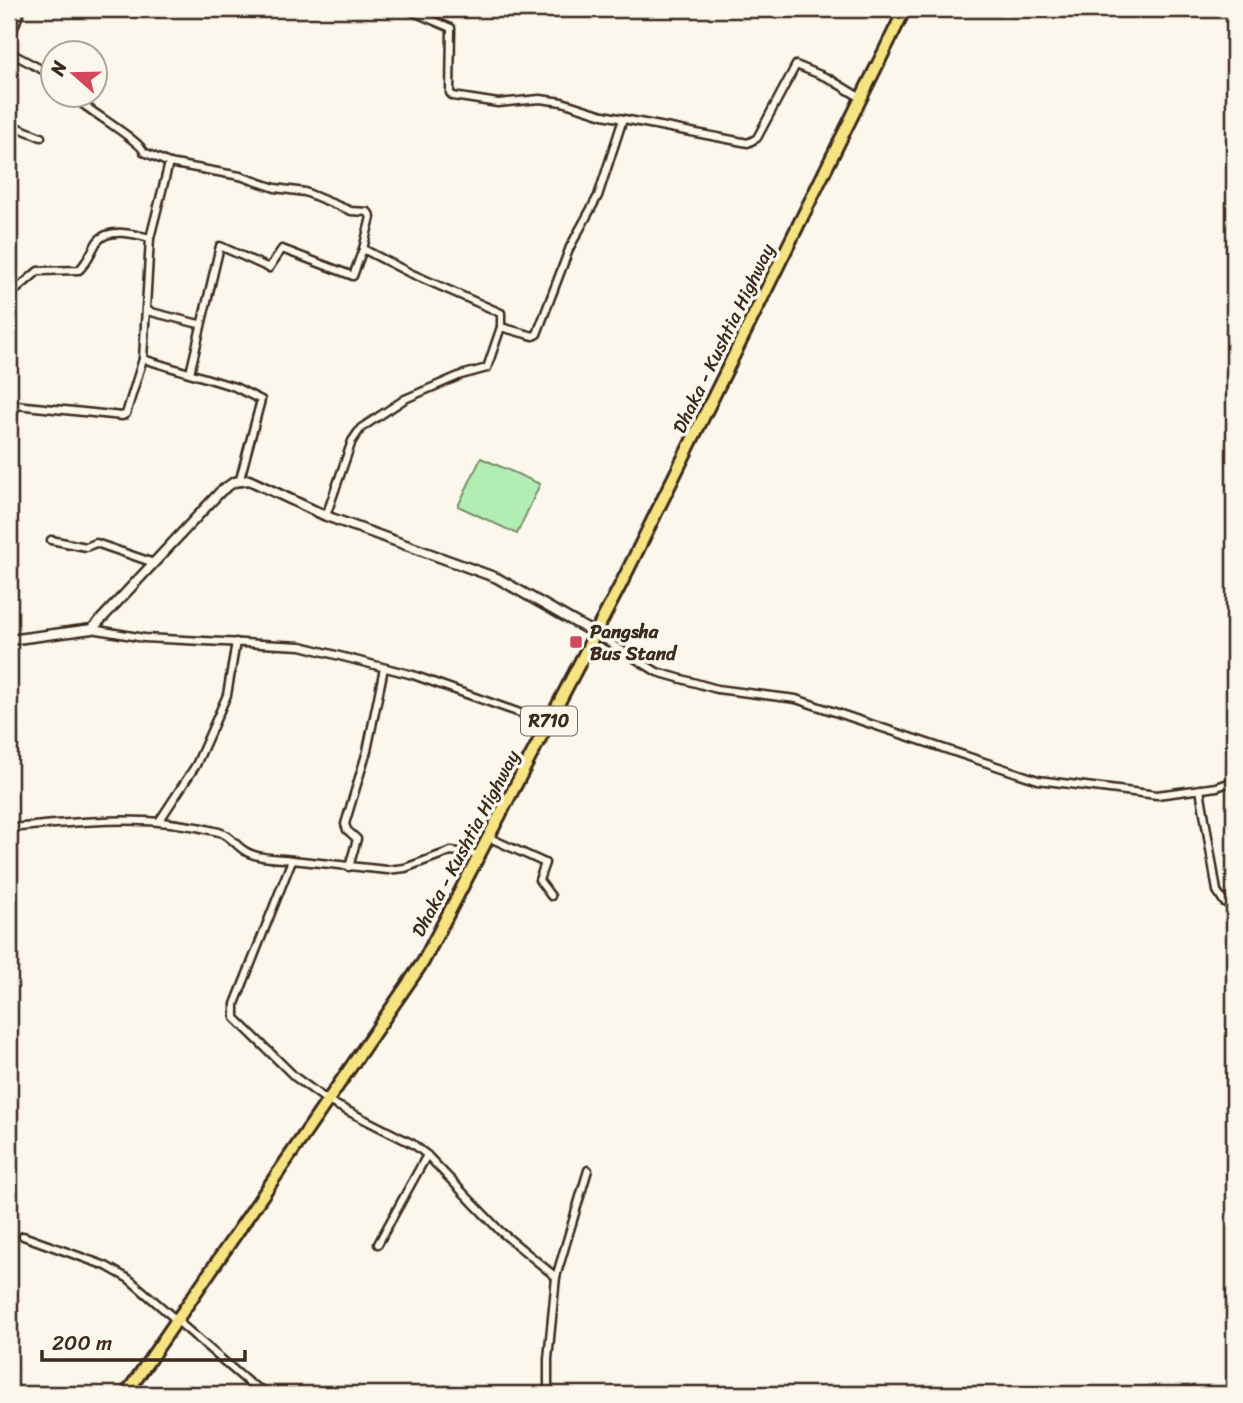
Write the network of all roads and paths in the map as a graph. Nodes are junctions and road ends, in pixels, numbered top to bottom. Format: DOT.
graph roads {
  1 [pos="21,9"];
  2 [pos="406,9"];
  3 [pos="905,9"];
  4 [pos="9,41"];
  5 [pos="9,52"];
  6 [pos="38,68"];
  7 [pos="862,97"];
  8 [pos="86,108"];
  9 [pos="623,119"];
  10 [pos="9,124"];
  11 [pos="41,136"];
  12 [pos="169,163"];
  13 [pos="150,238"];
  14 [pos="363,249"];
  15 [pos="9,296"];
  16 [pos="147,311"];
  17 [pos="199,324"];
  18 [pos="501,327"];
  19 [pos="143,359"];
  20 [pos="190,373"];
  21 [pos="9,425"];
  22 [pos="240,480"];
  23 [pos="326,516"];
  24 [pos="51,540"];
  25 [pos="155,563"];
  26 [pos="92,629"];
  27 [pos="594,633"];
  28 [pos="9,640"];
  29 [pos="236,642"];
  30 [pos="384,668"];
  31 [pos="548,723"];
  32 [pos="1234,780"];
  33 [pos="1200,789"];
  34 [pos="160,821"];
  35 [pos="9,828"];
  36 [pos="489,838"];
  37 [pos="481,855"];
  38 [pos="292,860"];
  39 [pos="349,867"];
  40 [pos="551,896"];
  41 [pos="1234,908"];
  42 [pos="328,1101"];
  43 [pos="427,1155"];
  44 [pos="588,1170"];
  45 [pos="23,1236"];
  46 [pos="378,1244"];
  47 [pos="556,1277"];
  48 [pos="176,1321"];
  49 [pos="125,1394"];
  50 [pos="269,1394"];
  51 [pos="548,1394"];
  1 -- 4 [label="street"];
  2 -- 9 [label="street"];
  3 -- 7 [label="main road, Dhaka - Kushtia Highway / R710"];
  5 -- 6 [label="street"];
  7 -- 9 [label="street"];
  7 -- 27 [label="main road, Dhaka - Kushtia Highway / R710"];
  8 -- 12 [label="street"];
  9 -- 18 [label="street"];
  10 -- 11 [label="street"];
  12 -- 13 [label="street"];
  12 -- 14 [label="street"];
  13 -- 15 [label="street"];
  13 -- 16 [label="street"];
  14 -- 17 [label="street"];
  14 -- 18 [label="street"];
  16 -- 17 [label="street"];
  16 -- 19 [label="street"];
  17 -- 20 [label="street"];
  18 -- 23 [label="street"];
  19 -- 20 [label="street"];
  19 -- 21 [label="street"];
  20 -- 22 [label="street"];
  22 -- 23 [label="street"];
  22 -- 25 [label="street"];
  23 -- 27 [label="street"];
  24 -- 25 [label="street"];
  25 -- 26 [label="street"];
  26 -- 28 [label="street"];
  26 -- 29 [label="street"];
  27 -- 31 [label="main road, Dhaka - Kushtia Highway / R710"];
  27 -- 33 [label="street"];
  29 -- 30 [label="street"];
  29 -- 34 [label="street"];
  30 -- 31 [label="street"];
  30 -- 39 [label="street"];
  31 -- 36 [label="main road, Dhaka - Kushtia Highway / R710"];
  32 -- 33 [label="street"];
  33 -- 41 [label="street"];
  34 -- 35 [label="street"];
  34 -- 38 [label="street"];
  36 -- 37 [label="main road, Dhaka - Kushtia Highway / R710"];
  36 -- 40 [label="street"];
  37 -- 39 [label="street"];
  37 -- 42 [label="main road, Dhaka - Kushtia Highway / R710"];
  38 -- 39 [label="street"];
  38 -- 42 [label="street"];
  42 -- 43 [label="street"];
  42 -- 48 [label="main road, Dhaka - Kushtia Highway / R710"];
  43 -- 46 [label="street"];
  43 -- 47 [label="street"];
  44 -- 47 [label="street"];
  45 -- 48 [label="street"];
  47 -- 51 [label="street"];
  48 -- 49 [label="main road, Dhaka - Kushtia Highway / R710"];
  48 -- 50 [label="street"];
}
